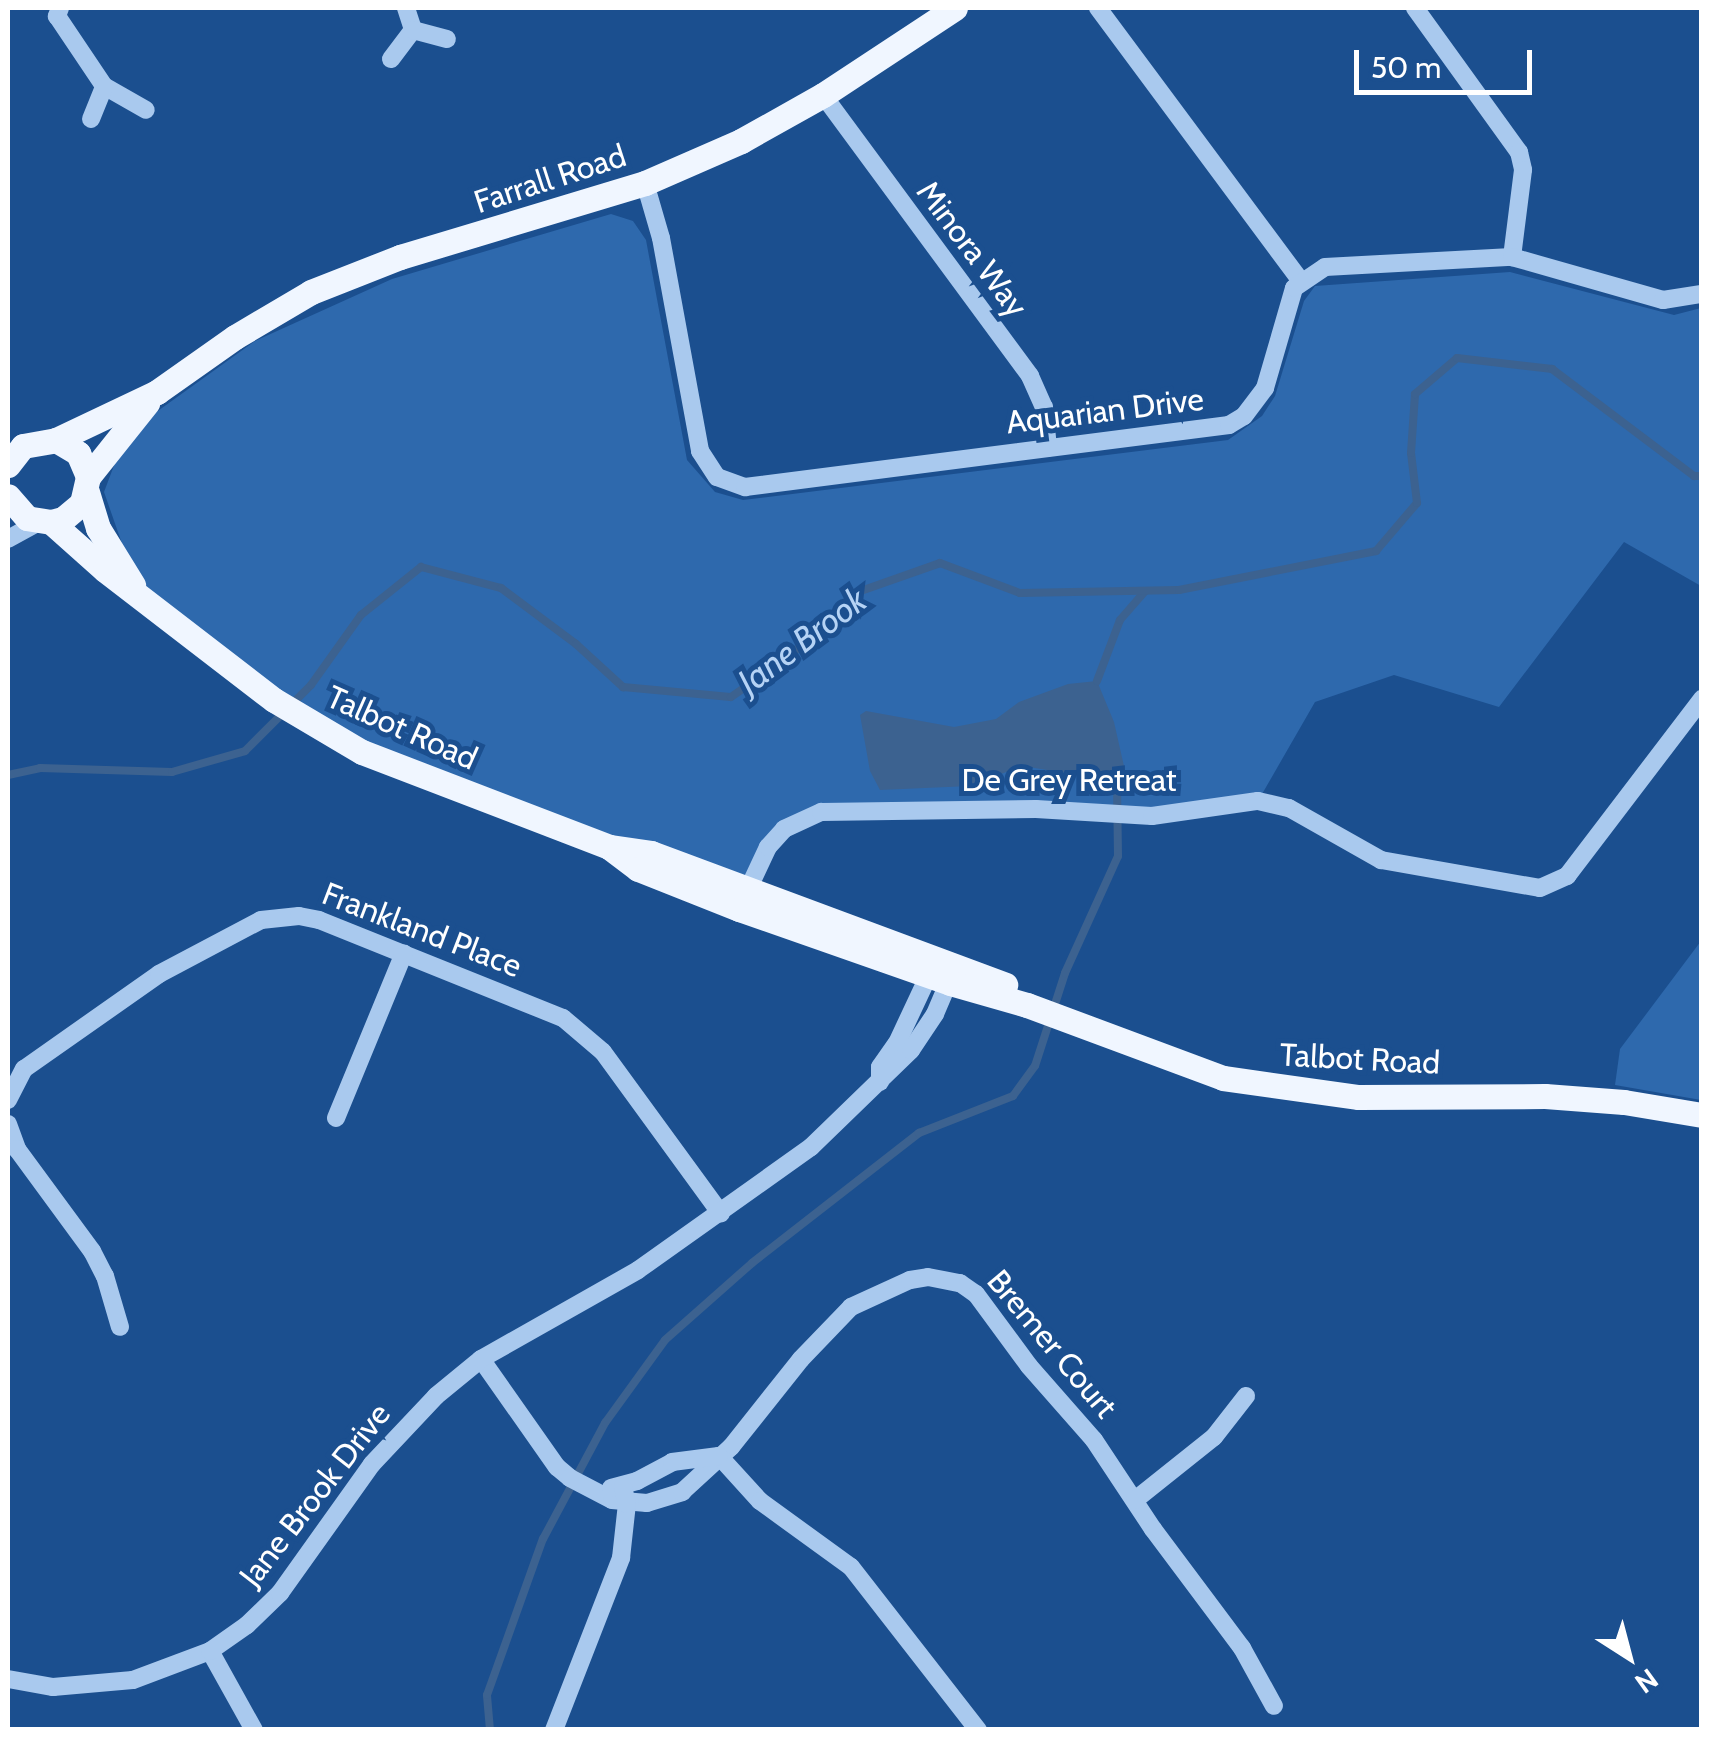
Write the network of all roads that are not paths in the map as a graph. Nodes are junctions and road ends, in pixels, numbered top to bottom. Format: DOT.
graph roads {
  1 [pos="60,8"];
  2 [pos="406,8"];
  3 [pos="955,8"];
  4 [pos="1098,8"];
  5 [pos="1415,8"];
  6 [pos="414,30"];
  7 [pos="447,40"];
  8 [pos="391,59"];
  9 [pos="104,86"];
  10 [pos="824,96"];
  11 [pos="146,110"];
  12 [pos="91,119"];
  13 [pos="646,184"];
  14 [pos="1512,257"];
  15 [pos="1301,281"];
  16 [pos="1702,294"];
  17 [pos="157,392"];
  18 [pos="32,440"];
  19 [pos="1048,448"];
  20 [pos="8,465"];
  21 [pos="88,484"];
  22 [pos="8,496"];
  23 [pos="45,522"];
  24 [pos="8,539"];
  25 [pos="141,598"];
  26 [pos="1702,699"];
  27 [pos="744,899"];
  28 [pos="404,953"];
  29 [pos="943,970"];
  30 [pos="8,1100"];
  31 [pos="1702,1115"];
  32 [pos="336,1118"];
  33 [pos="8,1124"];
  34 [pos="722,1214"];
  35 [pos="120,1327"];
  36 [pos="481,1359"];
  37 [pos="1246,1396"];
  38 [pos="719,1456"];
  39 [pos="625,1495"];
  40 [pos="1135,1500"];
  41 [pos="210,1651"];
  42 [pos="8,1680"];
  43 [pos="1274,1706"];
  44 [pos="254,1730"];
  45 [pos="554,1730"];
  46 [pos="978,1730"];
  1 -- 9 [label="street"];
  2 -- 6 [label="street"];
  3 -- 10 [label="main road, Farrall Road"];
  4 -- 15 [label="street"];
  5 -- 14 [label="street"];
  6 -- 7 [label="street"];
  6 -- 8 [label="street"];
  9 -- 11 [label="street"];
  9 -- 12 [label="street"];
  10 -- 13 [label="main road, Farrall Road"];
  10 -- 19 [label="street, Minora Way"];
  13 -- 17 [label="main road, Farrall Road"];
  13 -- 19 [label="street, Aquarian Drive"];
  14 -- 15 [label="street"];
  14 -- 16 [label="street"];
  15 -- 19 [label="street, Aquarian Drive"];
  17 -- 18 [label="main road, Farrall Road"];
  17 -- 21 [label="main road, Farrall Road"];
  18 -- 20 [label="main road, Farrall Road"];
  18 -- 21 [label="main road, Talbot Road"];
  21 -- 23 [label="main road, Farrall Road"];
  21 -- 25 [label="main road, Talbot Road"];
  22 -- 23 [label="main road, Talbot Road"];
  23 -- 24 [label="street"];
  23 -- 25 [label="main road, Talbot Road"];
  25 -- 27 [label="main road, Talbot Road"];
  26 -- 27 [label="street, De Grey Retreat"];
  27 -- 29 [label="main road, Talbot Road"];
  28 -- 30 [label="street, Frankland Place"];
  28 -- 32 [label="street"];
  28 -- 34 [label="street, Frankland Place"];
  29 -- 31 [label="main road, Talbot Road"];
  29 -- 34 [label="street, Jane Brook Drive"];
  33 -- 35 [label="street"];
  34 -- 36 [label="street, Jane Brook Drive"];
  36 -- 39 [label="street, Bremer Court"];
  36 -- 41 [label="street, Jane Brook Drive"];
  37 -- 40 [label="street"];
  38 -- 39 [label="street, Bremer Court"];
  38 -- 39 [label="street, Bremer Court"];
  38 -- 40 [label="street, Bremer Court"];
  38 -- 46 [label="street"];
  39 -- 45 [label="street"];
  40 -- 43 [label="street, Bremer Court"];
  41 -- 42 [label="street, Jane Brook Drive"];
  41 -- 44 [label="street"];
}
